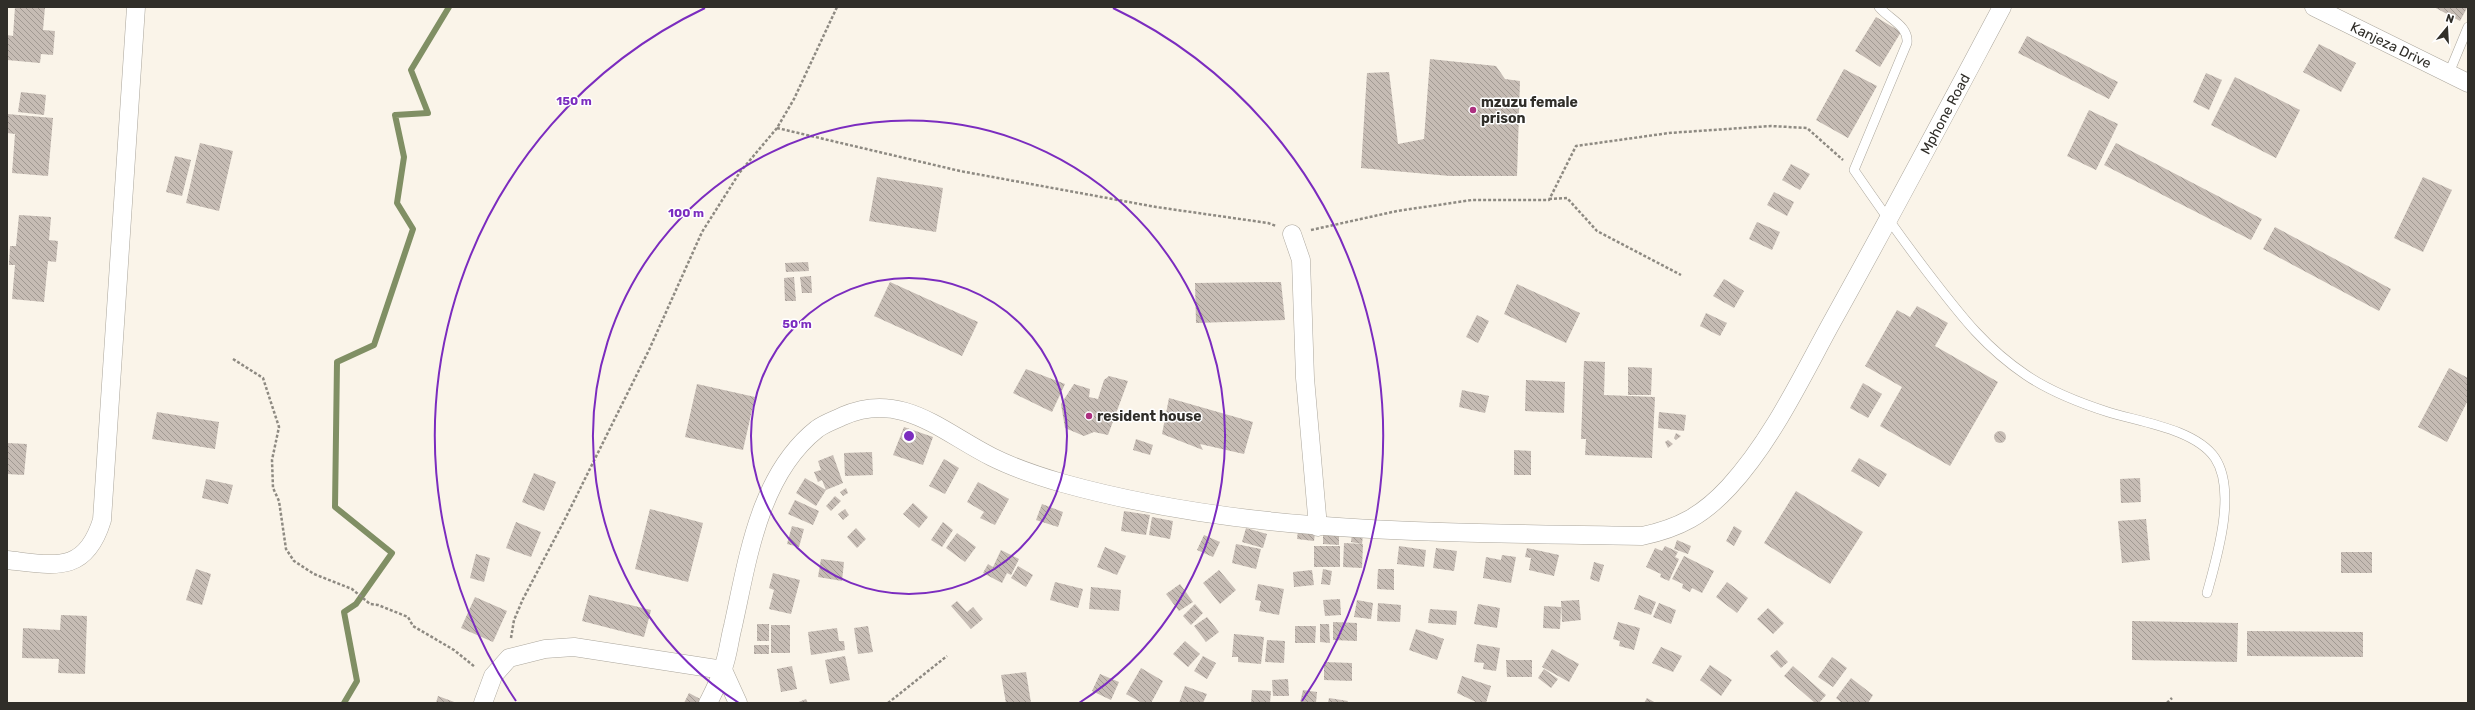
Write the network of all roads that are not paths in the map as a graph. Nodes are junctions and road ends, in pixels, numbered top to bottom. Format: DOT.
graph roads {
  1 [pos="136,7"];
  2 [pos="1879,7"];
  3 [pos="2002,7"];
  4 [pos="2314,7"];
  5 [pos="2468,27"];
  6 [pos="2449,73"];
  7 [pos="2468,83"];
  8 [pos="1888,221"];
  9 [pos="1292,234"];
  10 [pos="1318,527"];
  11 [pos="7,560"];
  12 [pos="2207,594"];
  13 [pos="723,670"];
  14 [pos="483,703"];
  15 [pos="708,703"];
  16 [pos="738,703"];
  1 -- 11 [label="street"];
  2 -- 8 [label="lane"];
  3 -- 8 [label="street, Mphone Road"];
  4 -- 6 [label="street, Kanjeza Drive"];
  5 -- 6 [label="lane"];
  6 -- 7 [label="street, Kanjeza Drive"];
  8 -- 10 [label="street, Mphone Road"];
  8 -- 12 [label="lane"];
  9 -- 10 [label="street"];
  10 -- 13 [label="street, Mphone Road"];
  13 -- 14 [label="street"];
  13 -- 15 [label="street, Mphone Road"];
  13 -- 16 [label="street"];
}
